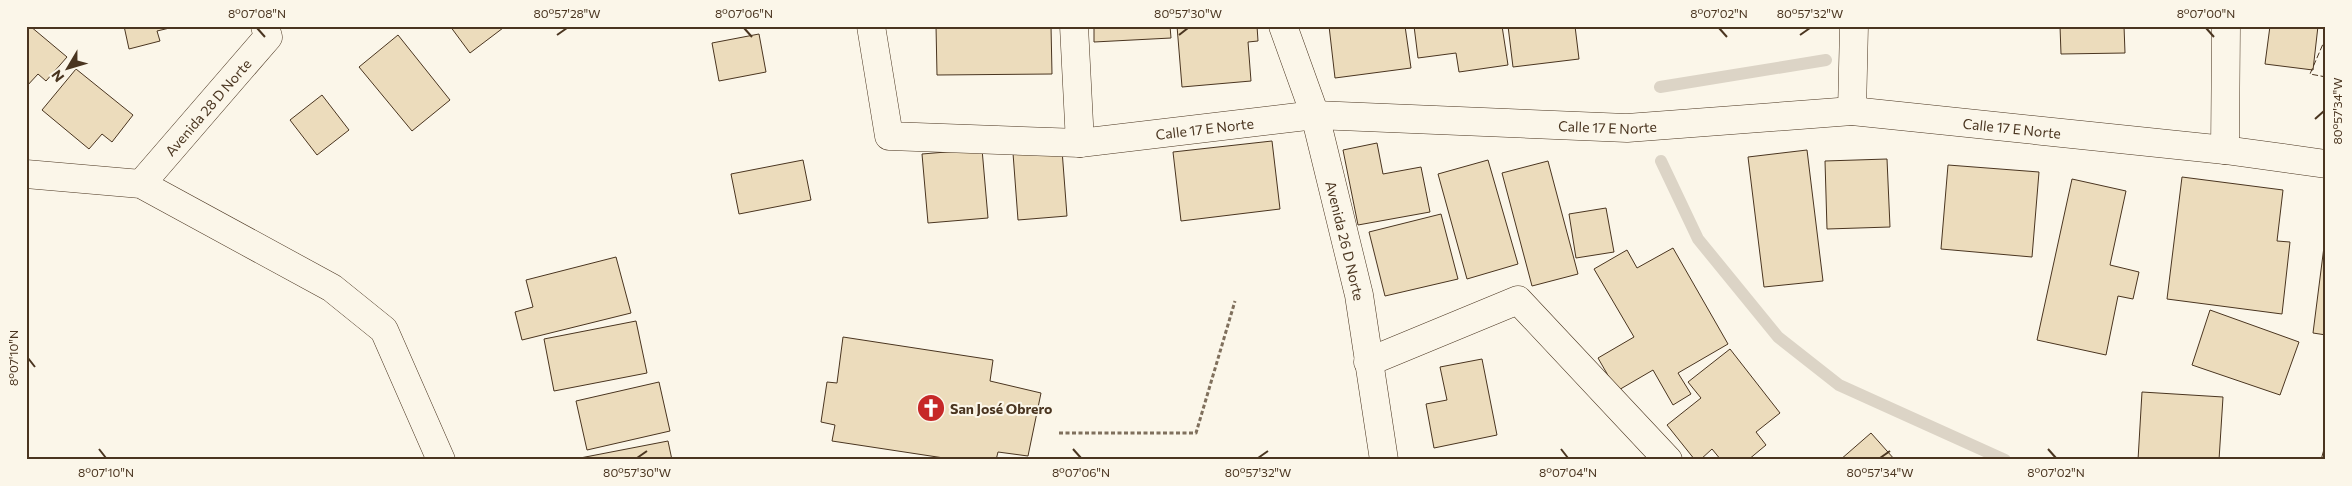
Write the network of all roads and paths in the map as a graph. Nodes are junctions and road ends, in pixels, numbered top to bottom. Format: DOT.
graph roads {
  1 [pos="871,26"];
  2 [pos="1074,26"];
  3 [pos="1283,26"];
  4 [pos="1854,26"];
  5 [pos="2226,26"];
  6 [pos="272,30"];
  7 [pos="1852,111"];
  8 [pos="1315,115"];
  9 [pos="1080,143"];
  10 [pos="2225,150"];
  11 [pos="2326,164"];
  12 [pos="26,174"];
  13 [pos="141,184"];
  14 [pos="1235,301"];
  15 [pos="1368,362"];
  16 [pos="1059,433"];
  17 [pos="441,460"];
  18 [pos="1384,460"];
  19 [pos="1668,460"];
  1 -- 9 [label="street, Calle 17 E Norte"];
  2 -- 9 [label="street"];
  3 -- 8 [label="street, Avenida 26 D Norte"];
  4 -- 7 [label="street"];
  5 -- 10 [label="street"];
  6 -- 13 [label="street, Avenida 28 D Norte"];
  7 -- 8 [label="street, Calle 17 E Norte"];
  7 -- 10 [label="street, Calle 17 E Norte"];
  8 -- 9 [label="street, Calle 17 E Norte"];
  8 -- 15 [label="street, Avenida 26 D Norte"];
  10 -- 11 [label="street, Calle 17 E Norte"];
  12 -- 13 [label="street"];
  13 -- 17 [label="street"];
  14 -- 16 [label="path"];
  15 -- 18 [label="street, Avenida 26 D Norte"];
  15 -- 19 [label="street"];
}
